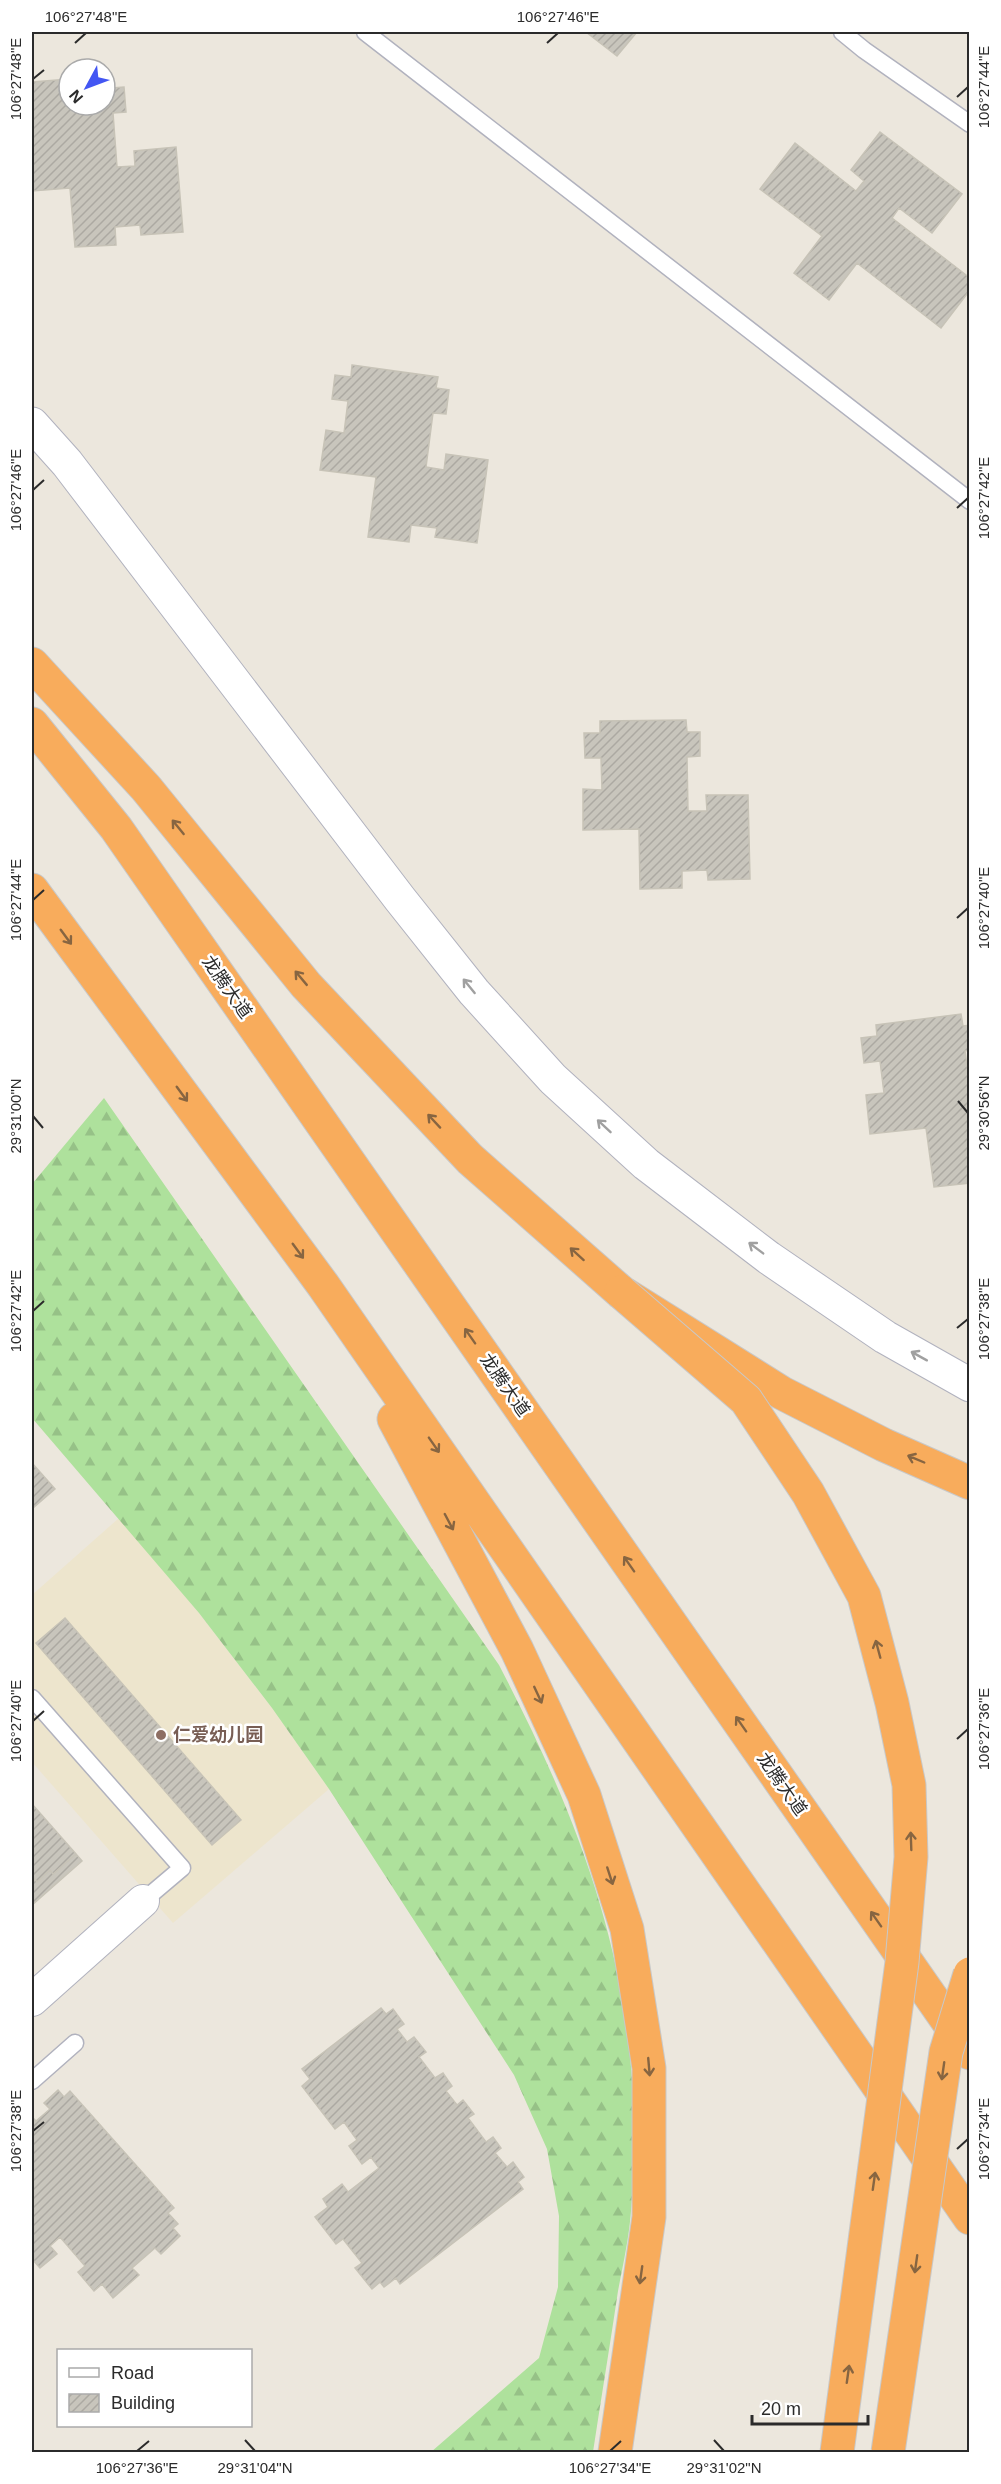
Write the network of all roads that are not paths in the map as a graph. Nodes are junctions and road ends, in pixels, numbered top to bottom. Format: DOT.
graph roads {
  1 [pos="365,32"];
  2 [pos="842,32"];
  3 [pos="969,124"];
  4 [pos="32,424"];
  5 [pos="969,501"];
  6 [pos="32,664"];
  7 [pos="32,724"];
  8 [pos="32,890"];
  9 [pos="323,1285"];
  10 [pos="621,1292"];
  11 [pos="969,1385"];
  12 [pos="969,1483"];
  13 [pos="32,1698"];
  14 [pos="143,1901"];
  15 [pos="969,1974"];
  16 [pos="32,2000"];
  17 [pos="75,2043"];
  18 [pos="969,2053"];
  19 [pos="32,2081"];
  20 [pos="969,2218"];
  21 [pos="615,2452"];
  22 [pos="837,2452"];
  23 [pos="888,2452"];
  1 -- 5 [label="lane"];
  2 -- 3 [label="lane"];
  11 -- 4 [label="main road, one-way"];
  10 -- 6 [label="highway, one-way"];
  18 -- 7 [label="highway, 龙腾大道, one-way"];
  8 -- 9 [label="highway, one-way"];
  9 -- 20 [label="highway, one-way"];
  9 -- 21 [label="highway, one-way"];
  12 -- 10 [label="highway, one-way, bridge"];
  22 -- 10 [label="highway, one-way, bridge"];
  13 -- 14 [label="lane"];
  14 -- 16 [label="street"];
  15 -- 23 [label="highway, one-way, bridge"];
  17 -- 19 [label="lane"];
}
